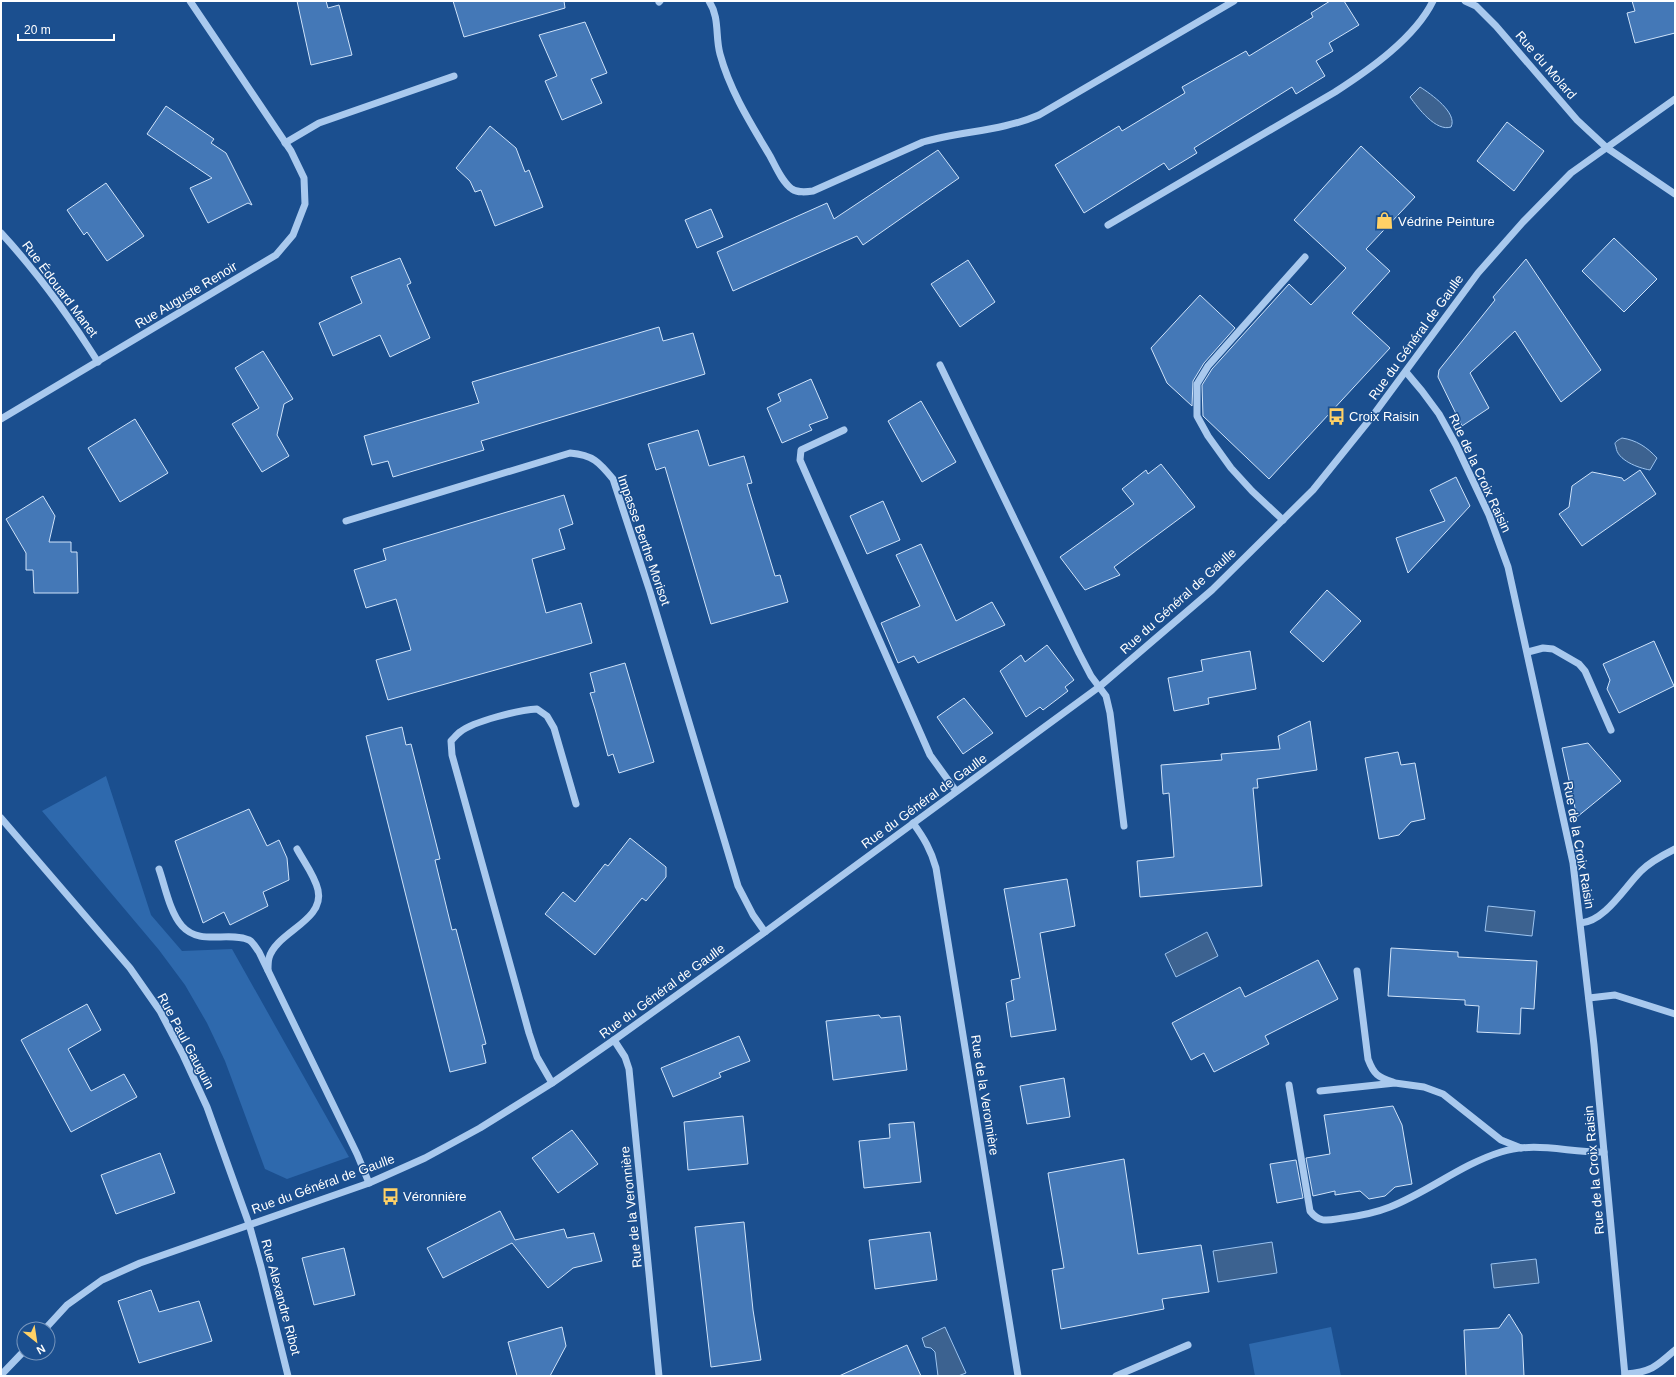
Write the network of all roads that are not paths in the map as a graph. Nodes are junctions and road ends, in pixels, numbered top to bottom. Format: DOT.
graph roads {
  1 [pos="190,1"];
  2 [pos="710,1"];
  3 [pos="1234,1"];
  4 [pos="1433,1"];
  5 [pos="1464,1"];
  6 [pos="1478,3"];
  7 [pos="454,76"];
  8 [pos="1675,100"];
  9 [pos="286,143"];
  10 [pos="1608,148"];
  11 [pos="1675,194"];
  12 [pos="1108,226"];
  13 [pos="1,233"];
  14 [pos="1305,257"];
  15 [pos="98,362"];
  16 [pos="940,365"];
  17 [pos="1406,372"];
  18 [pos="1,419"];
  19 [pos="844,430"];
  20 [pos="1283,520"];
  21 [pos="346,521"];
  22 [pos="1528,652"];
  23 [pos="1099,687"];
  24 [pos="1611,730"];
  25 [pos="956,791"];
  26 [pos="576,804"];
  27 [pos="1,818"];
  28 [pos="913,823"];
  29 [pos="1124,826"];
  30 [pos="297,849"];
  31 [pos="1675,849"];
  32 [pos="159,869"];
  33 [pos="1580,923"];
  34 [pos="765,932"];
  35 [pos="268,970"];
  36 [pos="1357,971"];
  37 [pos="1589,998"];
  38 [pos="1675,1014"];
  39 [pos="614,1040"];
  40 [pos="552,1083"];
  41 [pos="1395,1083"];
  42 [pos="1289,1085"];
  43 [pos="1320,1091"];
  44 [pos="1521,1148"];
  45 [pos="1604,1152"];
  46 [pos="369,1183"];
  47 [pos="249,1224"];
  48 [pos="53,1321"];
  49 [pos="1188,1345"];
  50 [pos="1675,1350"];
  51 [pos="16,1359"];
  52 [pos="1,1375"];
  53 [pos="1625,1375"];
  54 [pos="288,1376"];
  55 [pos="659,1376"];
  56 [pos="1018,1376"];
  57 [pos="1116,1376"];
  1 -- 9 [label="street, Rue Auguste Renoir"];
  2 -- 3 [label="street"];
  4 -- 12 [label="street"];
  5 -- 6 [label="street, Rue du Molard"];
  6 -- 10 [label="street, Rue du Molard"];
  7 -- 9 [label="street"];
  8 -- 10 [label="street, Rue du Général de Gaulle"];
  9 -- 15 [label="street, Rue Auguste Renoir"];
  10 -- 11 [label="street, Rue du Molard"];
  10 -- 17 [label="street, Rue du Général de Gaulle"];
  13 -- 15 [label="street, Rue Édouard Manet"];
  14 -- 20 [label="street"];
  15 -- 18 [label="street, Rue Auguste Renoir"];
  16 -- 23 [label="street"];
  17 -- 20 [label="street, Rue du Général de Gaulle"];
  17 -- 22 [label="street, Rue de la Croix Raisin"];
  19 -- 25 [label="street"];
  20 -- 23 [label="street, Rue du Général de Gaulle"];
  21 -- 34 [label="street, Impasse Berthe Morisot"];
  22 -- 24 [label="street"];
  22 -- 33 [label="street, Rue de la Croix Raisin"];
  23 -- 25 [label="street, Rue du Général de Gaulle"];
  23 -- 29 [label="street"];
  25 -- 28 [label="street, Rue du Général de Gaulle"];
  26 -- 40 [label="street"];
  27 -- 47 [label="street, Rue Paul Gauguin"];
  28 -- 34 [label="street, Rue du Général de Gaulle"];
  28 -- 56 [label="street, Rue de la Veronnière"];
  30 -- 35 [label="street"];
  31 -- 33 [label="street"];
  32 -- 35 [label="street"];
  33 -- 37 [label="street, Rue de la Croix Raisin"];
  34 -- 39 [label="street, Rue du Général de Gaulle"];
  35 -- 46 [label="street"];
  36 -- 41 [label="street"];
  37 -- 38 [label="street"];
  37 -- 45 [label="street, Rue de la Croix Raisin"];
  39 -- 40 [label="street, Rue du Général de Gaulle"];
  39 -- 55 [label="street, Rue de la Veronnière"];
  40 -- 46 [label="street, Rue du Général de Gaulle"];
  41 -- 43 [label="street"];
  41 -- 44 [label="street"];
  42 -- 44 [label="street"];
  44 -- 45 [label="street"];
  45 -- 53 [label="street, Rue de la Croix Raisin"];
  46 -- 47 [label="street, Rue du Général de Gaulle"];
  47 -- 48 [label="street, Rue du Général de Gaulle"];
  47 -- 54 [label="street, Rue Alexandre Ribot"];
  49 -- 57 [label="street"];
  50 -- 53 [label="street"];
  51 -- 52 [label="street"];
}
